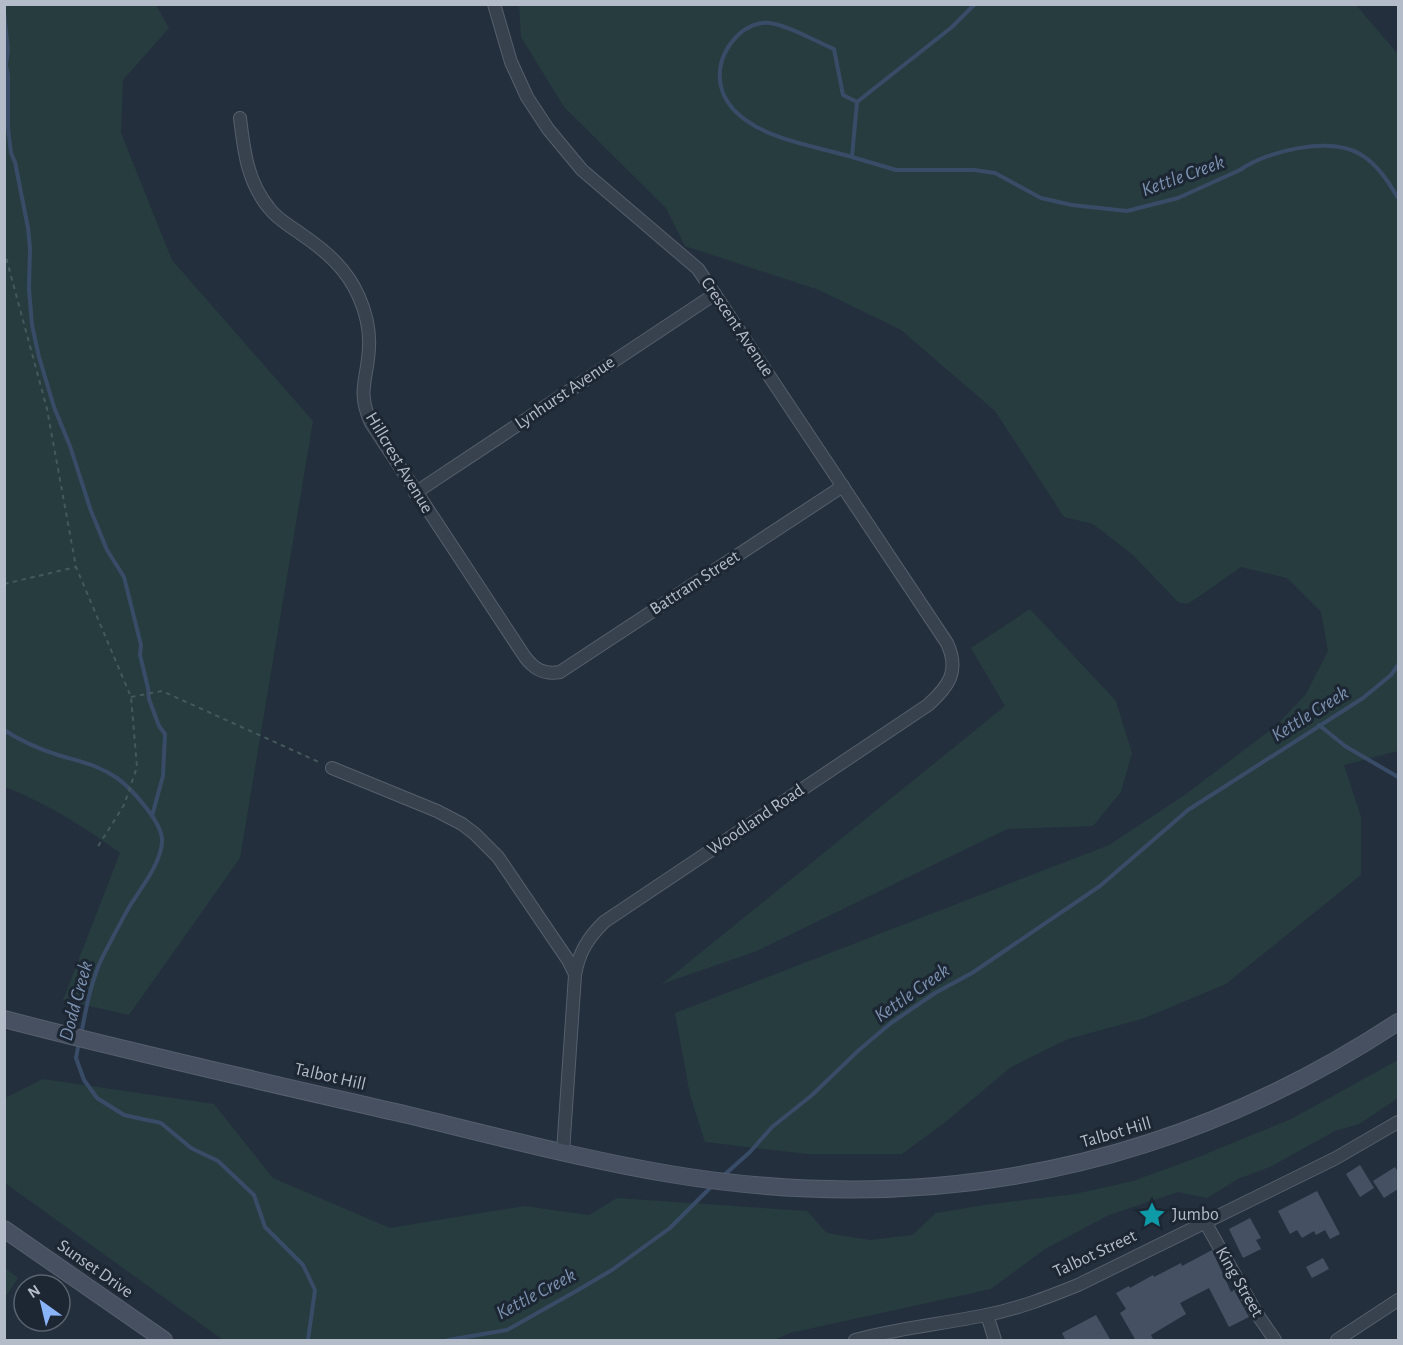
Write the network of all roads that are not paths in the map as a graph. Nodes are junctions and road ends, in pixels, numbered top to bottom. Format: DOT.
graph roads {
  1 [pos="494,4"];
  2 [pos="240,118"];
  3 [pos="715,294"];
  4 [pos="843,486"];
  5 [pos="415,493"];
  6 [pos="546,673"];
  7 [pos="951,675"];
  8 [pos="332,768"];
  9 [pos="575,975"];
  10 [pos="4,1019"];
  11 [pos="1398,1022"];
  12 [pos="1398,1122"];
  13 [pos="563,1152"];
  14 [pos="1204,1222"];
  15 [pos="4,1229"];
  16 [pos="1398,1300"];
  17 [pos="987,1315"];
  18 [pos="164,1341"];
  19 [pos="855,1341"];
  20 [pos="995,1341"];
  21 [pos="1275,1341"];
  22 [pos="1337,1341"];
  1 -- 3 [label="street, Crescent Avenue"];
  2 -- 5 [label="street, Hillcrest Avenue"];
  3 -- 4 [label="street, Crescent Avenue"];
  3 -- 5 [label="street, Lynhurst Avenue"];
  4 -- 6 [label="street, Battram Street"];
  4 -- 7 [label="street, Crescent Avenue"];
  5 -- 6 [label="street, Hillcrest Avenue"];
  7 -- 9 [label="street, Woodland Road"];
  8 -- 9 [label="street"];
  9 -- 13 [label="street, Woodland Road"];
  10 -- 13 [label="main road, Talbot Hill"];
  11 -- 13 [label="main road, Talbot Hill"];
  12 -- 14 [label="street, Talbot Street"];
  14 -- 17 [label="street, Talbot Street"];
  14 -- 21 [label="street, King Street"];
  15 -- 18 [label="main road, Sunset Drive"];
  16 -- 22 [label="street"];
  17 -- 19 [label="street, Talbot Street"];
  17 -- 20 [label="street"];
}
